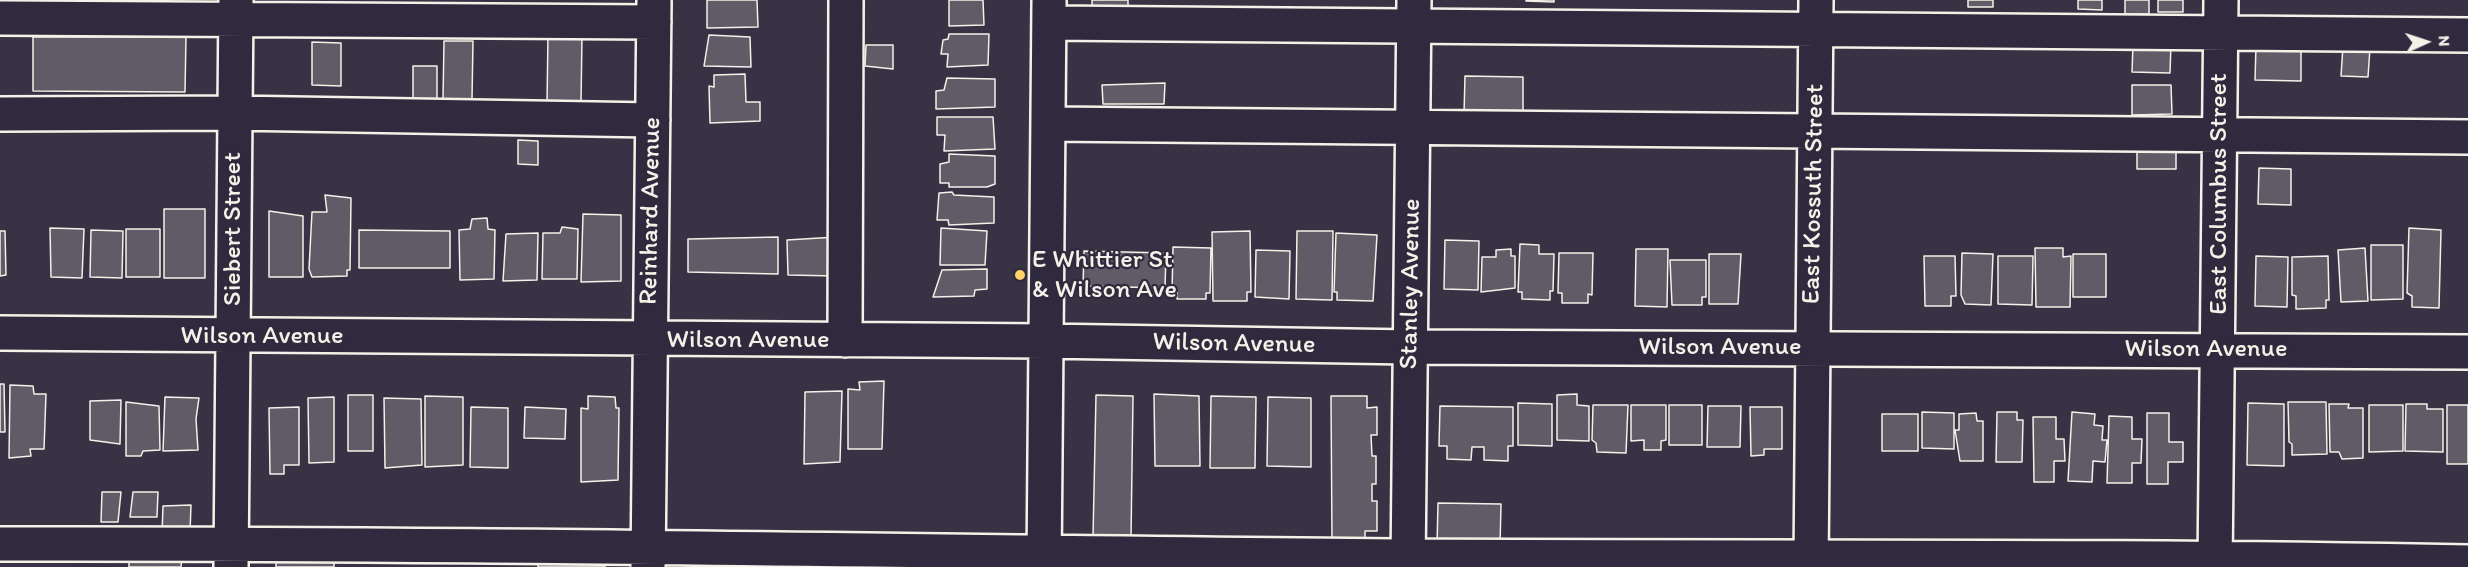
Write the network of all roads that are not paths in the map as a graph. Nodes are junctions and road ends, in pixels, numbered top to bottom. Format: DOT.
graph roads {
  1 [pos="846,0"];
  2 [pos="2221,0"];
  3 [pos="236,10"];
  4 [pos="654,11"];
  5 [pos="1049,11"];
  6 [pos="1414,13"];
  7 [pos="1816,15"];
  8 [pos="0,18"];
  9 [pos="2220,33"];
  10 [pos="2468,35"];
  11 [pos="234,113"];
  12 [pos="0,114"];
  13 [pos="652,120"];
  14 [pos="1048,124"];
  15 [pos="1413,127"];
  16 [pos="1815,131"];
  17 [pos="2219,135"];
  18 [pos="2468,138"];
  19 [pos="0,333"];
  20 [pos="232,336"];
  21 [pos="649,339"];
  22 [pos="845,340"];
  23 [pos="1045,341"];
  24 [pos="1410,347"];
  25 [pos="1813,347"];
  26 [pos="2218,349"];
  27 [pos="2468,352"];
  28 [pos="0,544"];
  29 [pos="231,555"];
  30 [pos="648,557"];
  31 [pos="831,559"];
  32 [pos="1044,559"];
  33 [pos="1408,561"];
  34 [pos="1811,562"];
  35 [pos="2215,562"];
  36 [pos="2468,562"];
  1 -- 22 [label="street"];
  2 -- 9 [label="street, East Columbus Street"];
  3 -- 4 [label="street"];
  3 -- 8 [label="street"];
  3 -- 11 [label="street, Siebert Street"];
  4 -- 13 [label="street, Reinhard Avenue"];
  5 -- 6 [label="street"];
  5 -- 14 [label="street"];
  6 -- 7 [label="street"];
  6 -- 15 [label="street, Stanley Avenue"];
  7 -- 9 [label="street"];
  7 -- 16 [label="street, East Kossuth Street"];
  9 -- 10 [label="street"];
  9 -- 17 [label="street, East Columbus Street"];
  11 -- 12 [label="street"];
  11 -- 13 [label="street"];
  11 -- 20 [label="street, Siebert Street"];
  13 -- 21 [label="street, Reinhard Avenue"];
  14 -- 15 [label="street"];
  14 -- 23 [label="street"];
  15 -- 16 [label="street"];
  15 -- 24 [label="street, Stanley Avenue"];
  16 -- 17 [label="street"];
  16 -- 25 [label="street, East Kossuth Street"];
  17 -- 18 [label="street"];
  17 -- 26 [label="street, East Columbus Street"];
  19 -- 20 [label="street, Wilson Avenue"];
  20 -- 21 [label="street, Wilson Avenue"];
  20 -- 29 [label="street, Siebert Street"];
  21 -- 22 [label="street, Wilson Avenue"];
  21 -- 30 [label="street, Reinhard Avenue"];
  22 -- 23 [label="street, Wilson Avenue"];
  23 -- 24 [label="street, Wilson Avenue"];
  23 -- 32 [label="street"];
  24 -- 25 [label="street, Wilson Avenue"];
  24 -- 33 [label="street, Stanley Avenue"];
  25 -- 26 [label="street, Wilson Avenue"];
  25 -- 34 [label="street, East Kossuth Street"];
  26 -- 27 [label="street, Wilson Avenue"];
  26 -- 35 [label="street, East Columbus Street"];
  28 -- 29 [label="street"];
  29 -- 30 [label="street"];
  30 -- 31 [label="street"];
  31 -- 32 [label="street"];
  32 -- 33 [label="street"];
  33 -- 34 [label="street"];
  34 -- 35 [label="street"];
  35 -- 36 [label="street"];
}
